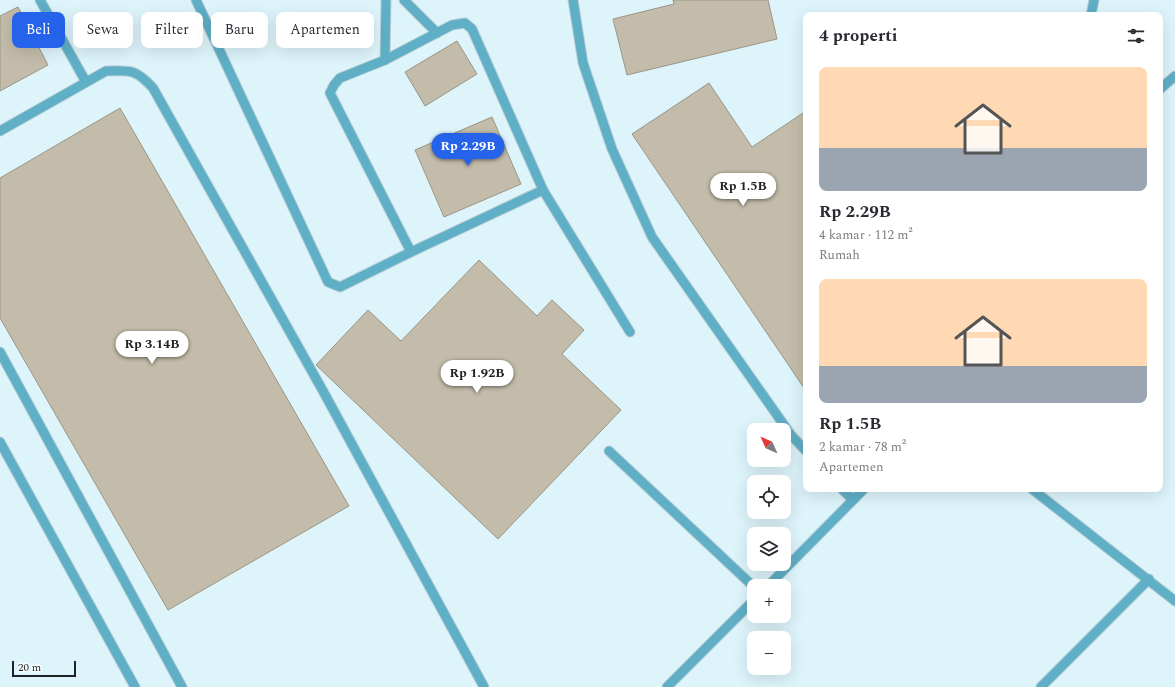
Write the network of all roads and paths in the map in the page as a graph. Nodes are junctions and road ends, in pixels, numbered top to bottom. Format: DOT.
graph roads {
  1 [pos="40,0"];
  2 [pos="196,0"];
  3 [pos="386,0"];
  4 [pos="404,0"];
  5 [pos="573,0"];
  6 [pos="1094,0"];
  7 [pos="1092,12"];
  8 [pos="437,33"];
  9 [pos="385,60"];
  10 [pos="1175,76"];
  11 [pos="86,82"];
  12 [pos="1163,86"];
  13 [pos="0,131"];
  14 [pos="543,190"];
  15 [pos="412,252"];
  16 [pos="630,332"];
  17 [pos="0,352"];
  18 [pos="0,442"];
  19 [pos="803,448"];
  20 [pos="609,451"];
  21 [pos="845,492"];
  22 [pos="861,492"];
  23 [pos="1036,492"];
  24 [pos="853,500"];
  25 [pos="747,579"];
  26 [pos="775,579"];
  27 [pos="1149,579"];
  28 [pos="1175,601"];
  29 [pos="747,607"];
  30 [pos="135,687"];
  31 [pos="182,687"];
  32 [pos="484,687"];
  33 [pos="667,687"];
  34 [pos="1041,687"];
  1 -- 11 [label="lane"];
  2 -- 15 [label="lane"];
  3 -- 9 [label="lane"];
  4 -- 8 [label="lane"];
  5 -- 19 [label="lane"];
  6 -- 7 [label="lane"];
  8 -- 9 [label="lane"];
  8 -- 14 [label="lane"];
  9 -- 15 [label="lane"];
  10 -- 12 [label="lane"];
  11 -- 13 [label="lane"];
  11 -- 32 [label="lane"];
  14 -- 15 [label="lane"];
  14 -- 16 [label="lane"];
  17 -- 31 [label="lane"];
  18 -- 30 [label="lane"];
  20 -- 25 [label="lane"];
  21 -- 24 [label="lane"];
  22 -- 24 [label="lane"];
  23 -- 27 [label="lane"];
  24 -- 26 [label="lane"];
  27 -- 28 [label="lane"];
  27 -- 34 [label="lane"];
  29 -- 33 [label="lane"];
}
